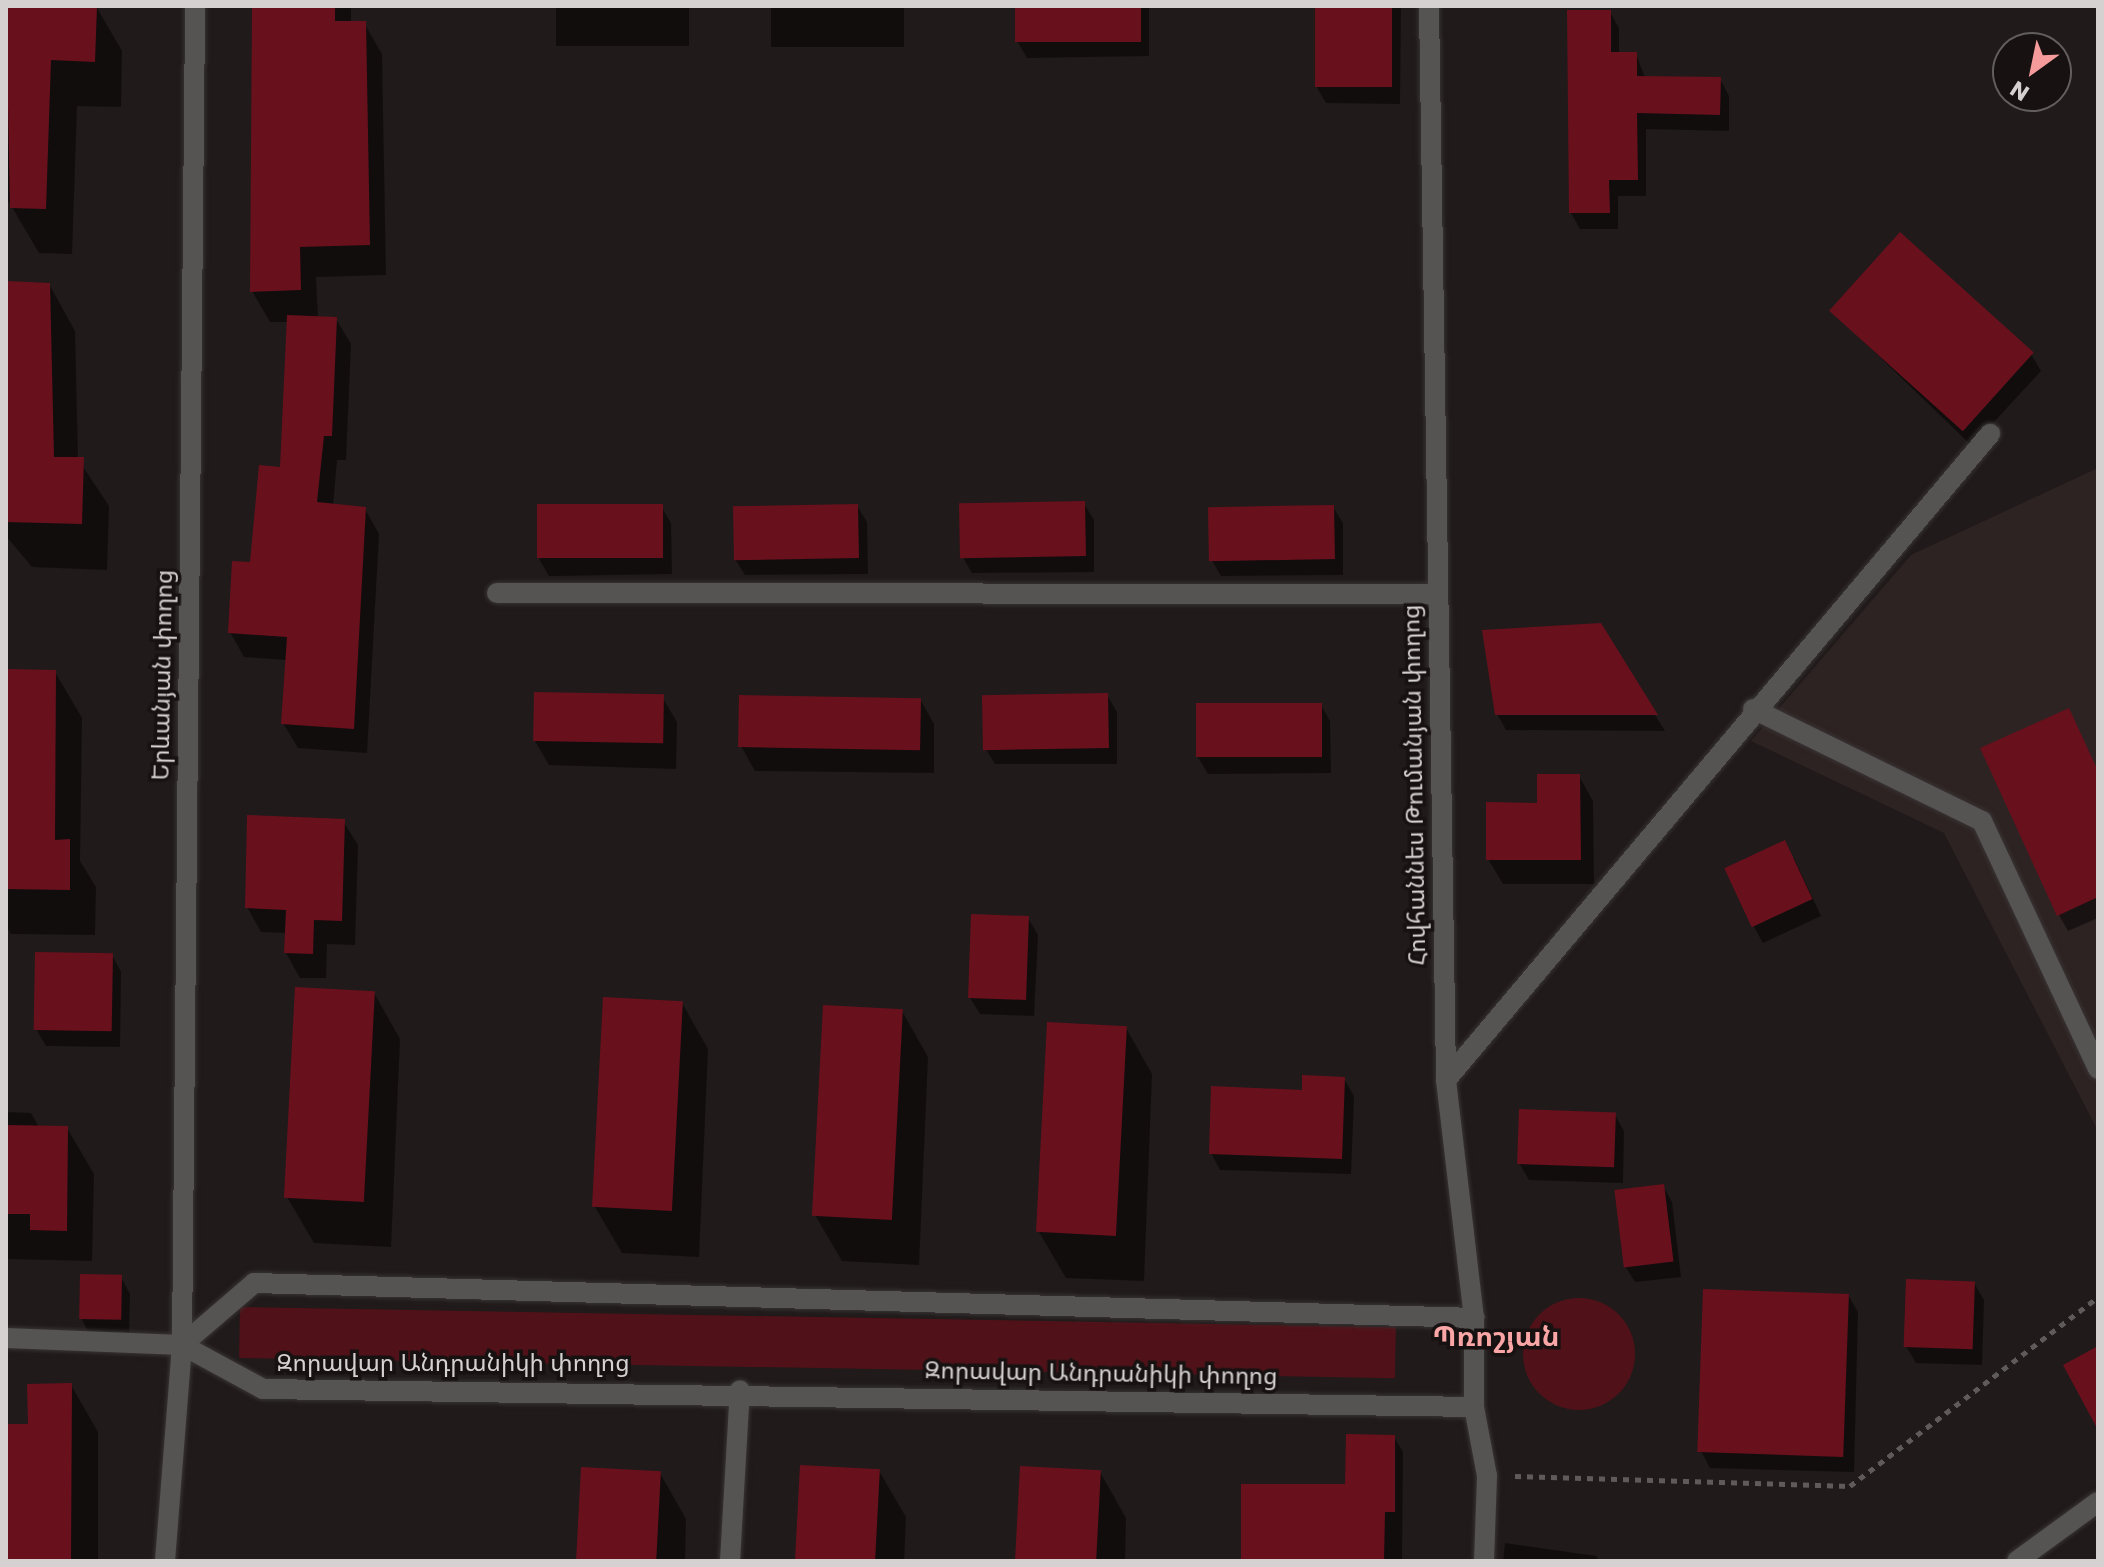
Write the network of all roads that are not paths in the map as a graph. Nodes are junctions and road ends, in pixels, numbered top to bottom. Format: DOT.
graph roads {
  1 [pos="195,6"];
  2 [pos="1429,6"];
  3 [pos="1990,434"];
  4 [pos="497,593"];
  5 [pos="1437,594"];
  6 [pos="1753,709"];
  7 [pos="2098,1069"];
  8 [pos="1446,1080"];
  9 [pos="1474,1318"];
  10 [pos="6,1338"];
  11 [pos="182,1345"];
  12 [pos="740,1390"];
  13 [pos="1474,1407"];
  14 [pos="2098,1502"];
  15 [pos="165,1561"];
  16 [pos="730,1561"];
  17 [pos="1484,1561"];
  18 [pos="2017,1561"];
  1 -- 11 [label="street, Երևանյան փողոց"];
  2 -- 5 [label="street, Հովհաննես Թումանյան փողոց"];
  3 -- 6 [label="street"];
  4 -- 5 [label="street"];
  5 -- 8 [label="street, Հովհաննես Թումանյան փողոց"];
  6 -- 7 [label="street"];
  6 -- 8 [label="street"];
  8 -- 9 [label="street, Հովհաննես Թումանյան փողոց"];
  9 -- 11 [label="street"];
  9 -- 13 [label="street, Հովհաննես Թումանյան փողոց"];
  10 -- 11 [label="street"];
  11 -- 12 [label="street, Զորավար Անդրանիկի փողոց"];
  11 -- 15 [label="street, Երևանյան փողոց"];
  12 -- 13 [label="street, Զորավար Անդրանիկի փողոց"];
  12 -- 16 [label="street"];
  13 -- 17 [label="street, Հովհաննես Թումանյան փողոց"];
  14 -- 18 [label="street"];
}
